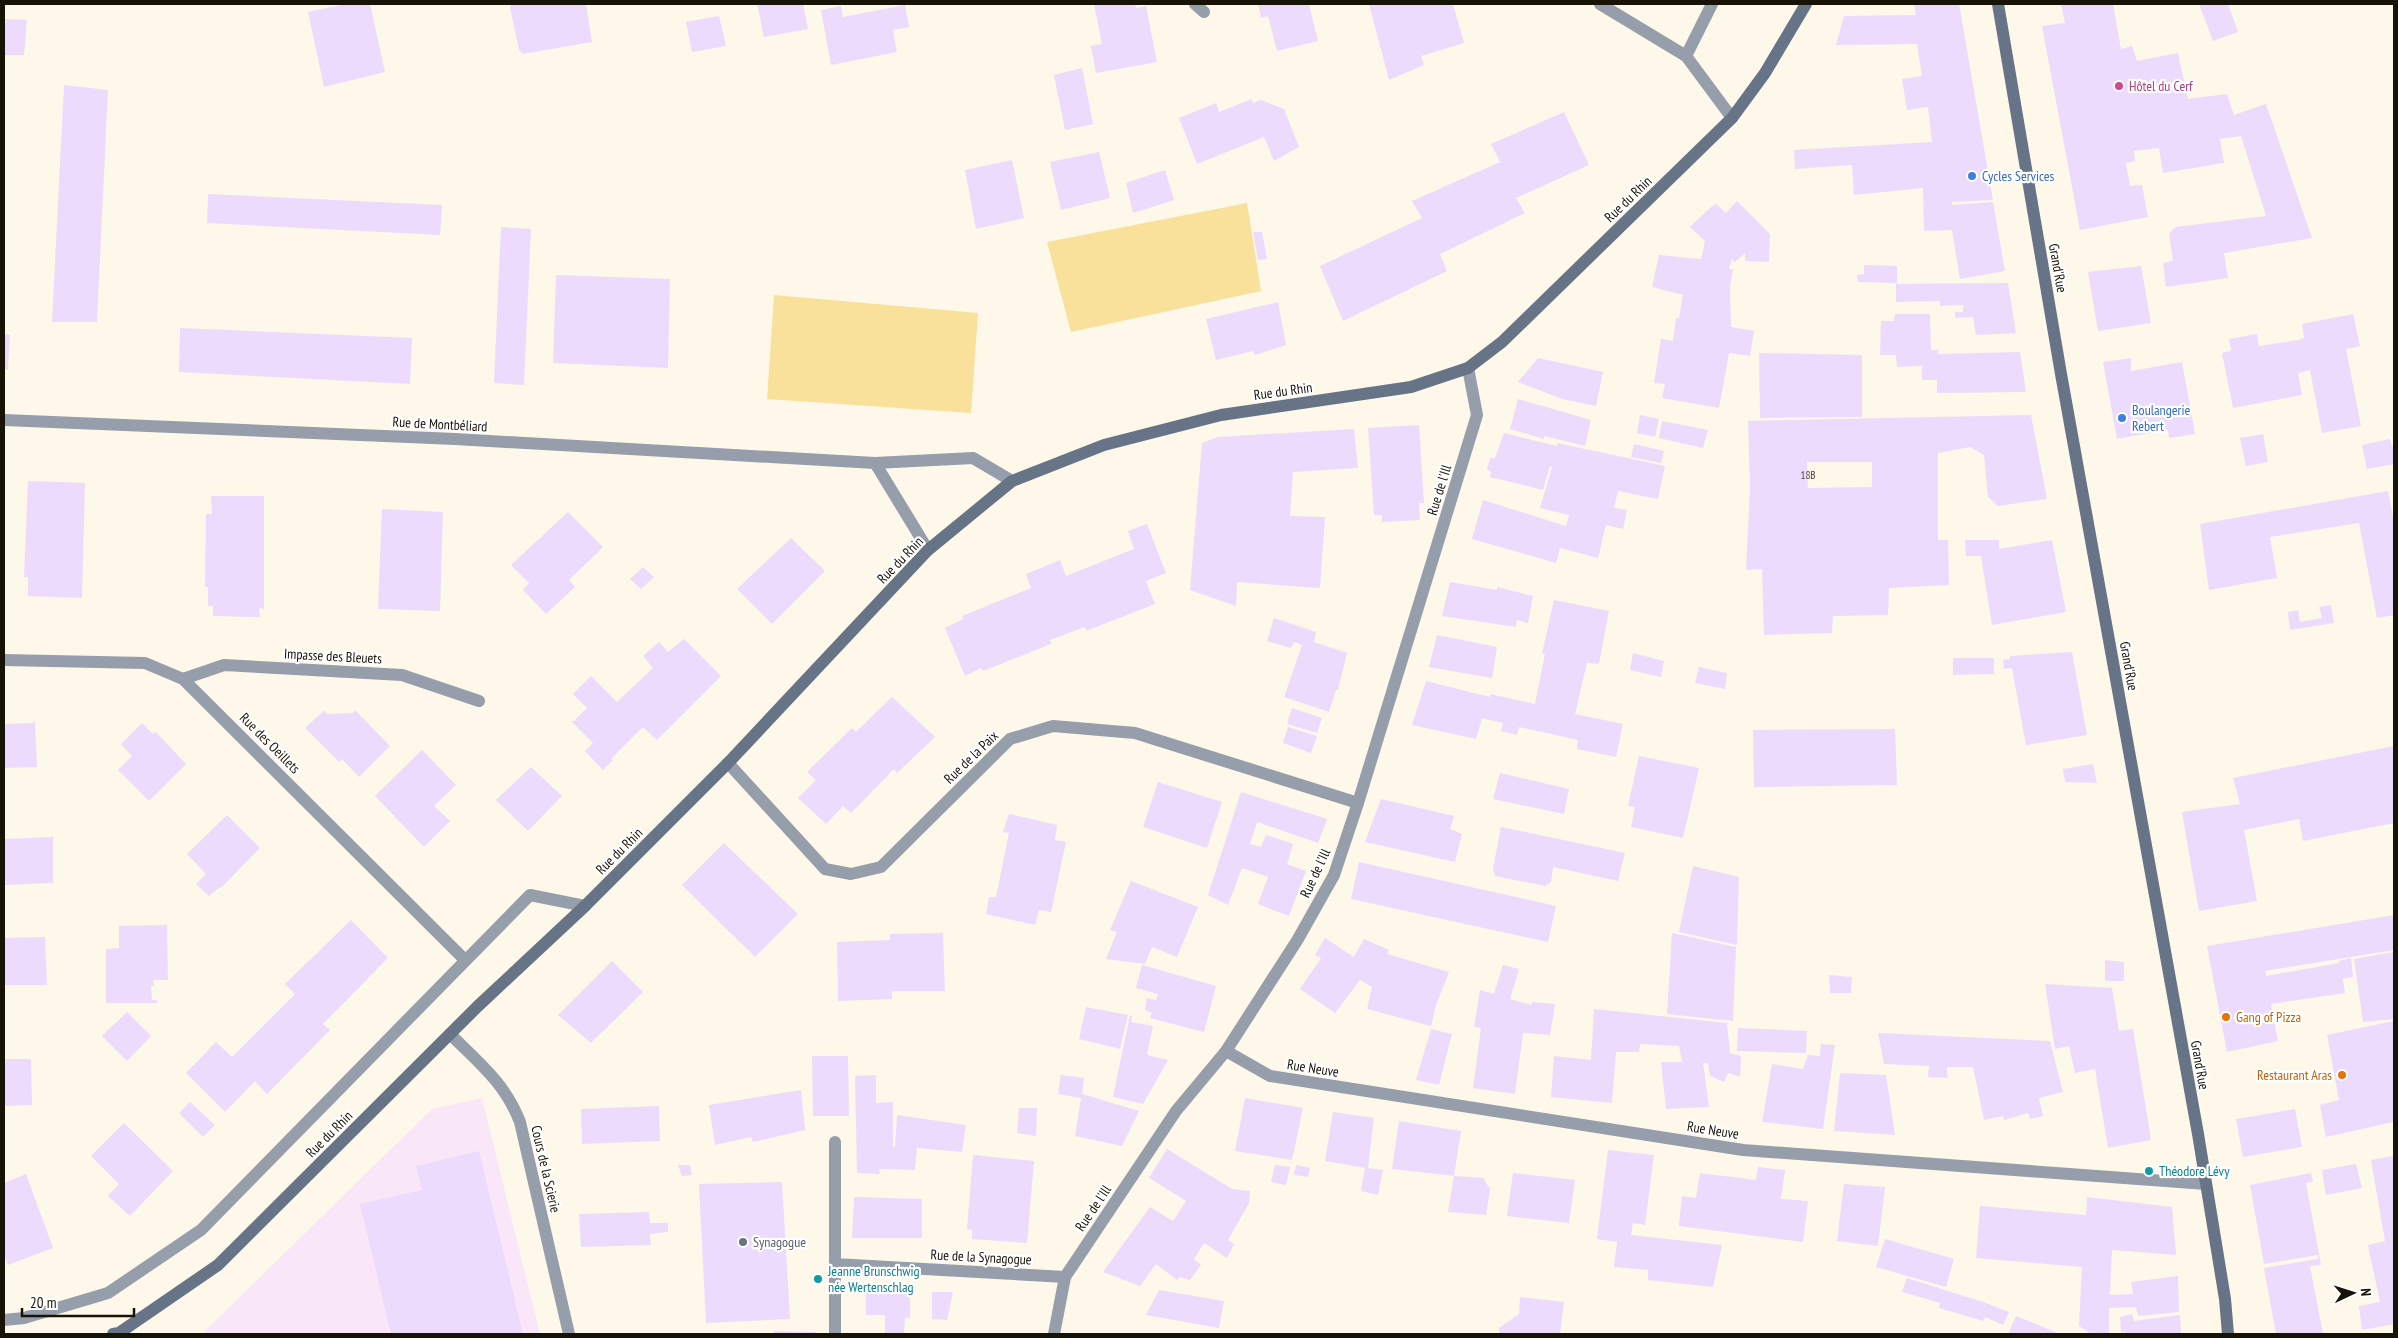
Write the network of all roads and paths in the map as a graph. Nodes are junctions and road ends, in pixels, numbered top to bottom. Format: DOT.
graph roads {
  1 [pos="1600,4"];
  2 [pos="1712,4"];
  3 [pos="1806,4"];
  4 [pos="1998,4"];
  5 [pos="1686,56"];
  6 [pos="1732,118"];
  7 [pos="1468,368"];
  8 [pos="4,420"];
  9 [pos="875,463"];
  10 [pos="1012,481"];
  11 [pos="928,550"];
  12 [pos="4,660"];
  13 [pos="184,679"];
  14 [pos="479,701"];
  15 [pos="728,763"];
  16 [pos="1358,803"];
  17 [pos="585,906"];
  18 [pos="464,959"];
  19 [pos="450,1034"];
  20 [pos="1226,1051"];
  21 [pos="835,1142"];
  22 [pos="2206,1184"];
  23 [pos="835,1264"];
  24 [pos="1066,1277"];
  25 [pos="4,1320"];
  26 [pos="117,1334"];
  27 [pos="569,1334"];
  28 [pos="835,1334"];
  29 [pos="1054,1334"];
  30 [pos="2228,1334"];
  1 -- 5 [label="street"];
  2 -- 5 [label="street"];
  3 -- 6 [label="street, Rue du Rhin"];
  4 -- 22 [label="street, Grand'Rue"];
  5 -- 6 [label="street"];
  6 -- 7 [label="street, Rue du Rhin"];
  7 -- 10 [label="street, Rue du Rhin"];
  7 -- 16 [label="street, Rue de l'Ill"];
  8 -- 9 [label="street, Rue de Montbéliard"];
  9 -- 10 [label="street, Rue de Montbéliard"];
  9 -- 11 [label="street"];
  10 -- 11 [label="street, Rue du Rhin"];
  11 -- 15 [label="street, Rue du Rhin"];
  12 -- 13 [label="street, Rue des Oeillets"];
  13 -- 14 [label="street, Impasse des Bleuets"];
  13 -- 18 [label="street, Rue des Oeillets"];
  15 -- 16 [label="street, Rue de la Paix"];
  15 -- 17 [label="street, Rue du Rhin"];
  16 -- 20 [label="street, Rue de l'Ill"];
  17 -- 18 [label="street"];
  17 -- 19 [label="street, Rue du Rhin"];
  18 -- 25 [label="street"];
  19 -- 26 [label="street, Rue du Rhin"];
  19 -- 27 [label="street, Cours de la Scierie"];
  20 -- 22 [label="street, Rue Neuve"];
  20 -- 24 [label="street, Rue de l'Ill"];
  21 -- 23 [label="street"];
  22 -- 30 [label="street, Grand'Rue"];
  23 -- 24 [label="street, Rue de la Synagogue"];
  23 -- 28 [label="street"];
  24 -- 29 [label="street, Rue de l'Ill"];
}
